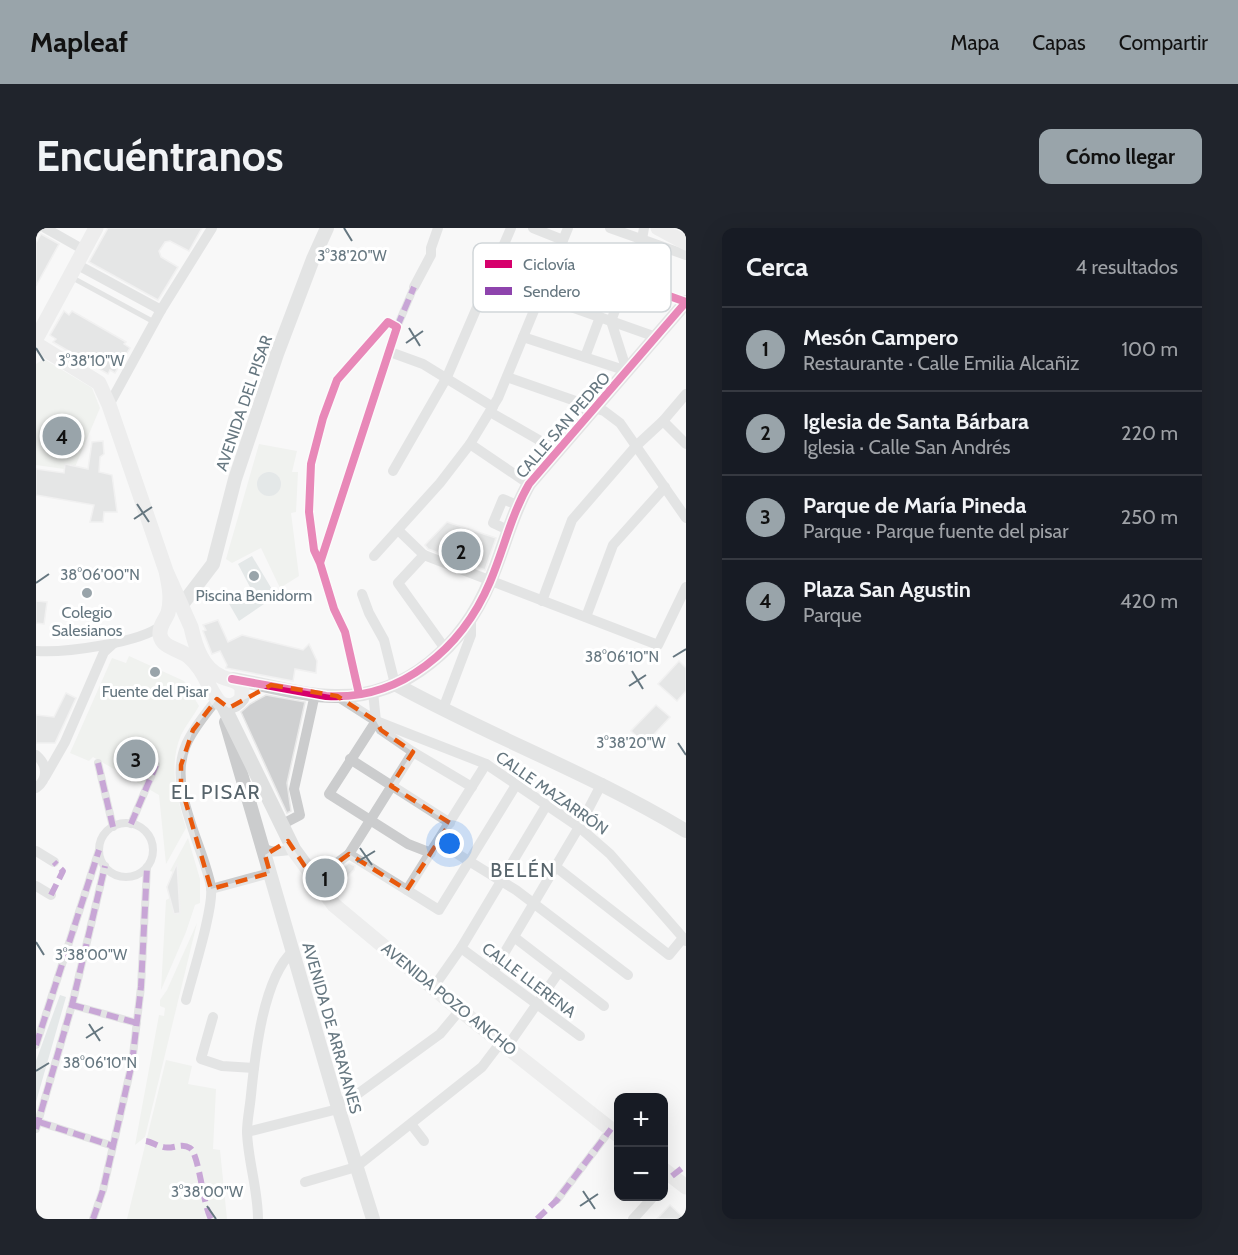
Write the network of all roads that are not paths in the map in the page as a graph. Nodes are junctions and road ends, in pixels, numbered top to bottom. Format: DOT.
graph roads {
  1 [pos="45,228"];
  2 [pos="96,228"];
  3 [pos="212,228"];
  4 [pos="327,228"];
  5 [pos="438,228"];
  6 [pos="511,228"];
  7 [pos="533,228"];
  8 [pos="568,228"];
  9 [pos="610,228"];
  10 [pos="658,228"];
  11 [pos="643,234"];
  12 [pos="563,240"];
  13 [pos="505,243"];
  14 [pos="562,243"];
  15 [pos="661,243"];
  16 [pos="686,243"];
  17 [pos="671,248"];
  18 [pos="84,250"];
  19 [pos="686,255"];
  20 [pos="72,270"];
  21 [pos="414,287"];
  22 [pos="671,296"];
  23 [pos="686,302"];
  24 [pos="160,310"];
  25 [pos="475,312"];
  26 [pos="533,312"];
  27 [pos="586,312"];
  28 [pos="614,312"];
  29 [pos="600,317"];
  30 [pos="611,321"];
  31 [pos="154,322"];
  32 [pos="397,327"];
  33 [pos="523,337"];
  34 [pos="656,338"];
  35 [pos="36,339"];
  36 [pos="36,344"];
  37 [pos="390,352"];
  38 [pos="585,357"];
  39 [pos="627,371"];
  40 [pos="447,377"];
  41 [pos="507,377"];
  42 [pos="686,394"];
  43 [pos="109,405"];
  44 [pos="597,407"];
  45 [pos="491,410"];
  46 [pos="663,422"];
  47 [pos="470,444"];
  48 [pos="686,444"];
  49 [pos="636,446"];
  50 [pos="558,451"];
  51 [pos="393,471"];
  52 [pos="529,484"];
  53 [pos="664,488"];
  54 [pos="686,518"];
  55 [pos="398,530"];
  56 [pos="424,555"];
  57 [pos="374,556"];
  58 [pos="320,562"];
  59 [pos="166,571"];
  60 [pos="491,581"];
  61 [pos="198,585"];
  62 [pos="686,587"];
  63 [pos="362,594"];
  64 [pos="179,599"];
  65 [pos="542,601"];
  66 [pos="586,617"];
  67 [pos="471,618"];
  68 [pos="164,622"];
  69 [pos="190,629"];
  70 [pos="138,637"];
  71 [pos="114,642"];
  72 [pos="169,645"];
  73 [pos="446,650"];
  74 [pos="36,651"];
  75 [pos="422,669"];
  76 [pos="229,679"];
  77 [pos="395,684"];
  78 [pos="271,686"];
  79 [pos="366,693"];
  80 [pos="315,694"];
  81 [pos="337,696"];
  82 [pos="419,697"];
  83 [pos="225,700"];
  84 [pos="443,710"];
  85 [pos="376,721"];
  86 [pos="65,742"];
  87 [pos="413,752"];
  88 [pos="36,755"];
  89 [pos="350,759"];
  90 [pos="98,763"];
  91 [pos="486,764"];
  92 [pos="156,765"];
  93 [pos="41,782"];
  94 [pos="602,783"];
  95 [pos="516,784"];
  96 [pos="391,786"];
  97 [pos="472,787"];
  98 [pos="36,798"];
  99 [pos="546,806"];
  100 [pos="370,820"];
  101 [pos="450,823"];
  102 [pos="131,824"];
  103 [pos="113,827"];
  104 [pos="579,827"];
  105 [pos="283,829"];
  106 [pos="686,831"];
  107 [pos="438,842"];
  108 [pos="269,848"];
  109 [pos="99,850"];
  110 [pos="294,850"];
  111 [pos="36,851"];
  112 [pos="431,853"];
  113 [pos="349,854"];
  114 [pos="54,862"];
  115 [pos="469,862"];
  116 [pos="105,866"];
  117 [pos="147,867"];
  118 [pos="556,867"];
  119 [pos="270,873"];
  120 [pos="314,880"];
  121 [pos="501,881"];
  122 [pos="36,886"];
  123 [pos="211,889"];
  124 [pos="407,890"];
  125 [pos="51,895"];
  126 [pos="534,903"];
  127 [pos="514,938"];
  128 [pos="685,940"];
  129 [pos="461,948"];
  130 [pos="293,951"];
  131 [pos="493,972"];
  132 [pos="559,972"];
  133 [pos="628,975"];
  134 [pos="433,988"];
  135 [pos="186,1000"];
  136 [pos="537,1004"];
  137 [pos="72,1005"];
  138 [pos="604,1006"];
  139 [pos="460,1010"];
  140 [pos="213,1017"];
  141 [pos="137,1023"];
  142 [pos="580,1036"];
  143 [pos="36,1045"];
  144 [pos="504,1045"];
  145 [pos="254,1068"];
  146 [pos="338,1106"];
  147 [pos="411,1124"];
  148 [pos="37,1125"];
  149 [pos="614,1131"];
  150 [pos="248,1132"];
  151 [pos="614,1133"];
  152 [pos="424,1141"];
  153 [pos="113,1146"];
  154 [pos="356,1167"];
  155 [pos="668,1178"];
  156 [pos="305,1182"];
  157 [pos="686,1187"];
  158 [pos="557,1200"];
  159 [pos="650,1201"];
  160 [pos="93,1219"];
  161 [pos="258,1219"];
  162 [pos="373,1219"];
  163 [pos="633,1219"];
  1 -- 18 [label="street"];
  2 -- 18 [label="main road"];
  3 -- 24 [label="street"];
  4 -- 61 [label="street, AVENIDA DEL PISAR"];
  5 -- 21 [label="street"];
  6 -- 13 [label="street"];
  7 -- 12 [label="street"];
  8 -- 12 [label="street"];
  9 -- 11 [label="street"];
  10 -- 16 [label="main road"];
  11 -- 15 [label="street"];
  12 -- 14 [label="street"];
  17 -- 19 [label="street"];
  18 -- 20 [label="main road"];
  20 -- 24 [label="street"];
  20 -- 31 [label="lane"];
  20 -- 35 [label="main road"];
  21 -- 32 [label="street"];
  22 -- 23 [label="street"];
  23 -- 34 [label="street, CALLE SAN PEDRO"];
  24 -- 31 [label="street"];
  25 -- 40 [label="street"];
  26 -- 33 [label="street"];
  27 -- 29 [label="street"];
  28 -- 30 [label="street"];
  29 -- 30 [label="street"];
  29 -- 38 [label="street"];
  30 -- 34 [label="street"];
  30 -- 39 [label="street"];
  31 -- 43 [label="street"];
  32 -- 37 [label="street"];
  32 -- 58 [label="street"];
  33 -- 38 [label="street"];
  33 -- 41 [label="street"];
  34 -- 39 [label="street, CALLE SAN PEDRO"];
  36 -- 43 [label="main road"];
  37 -- 40 [label="street"];
  37 -- 58 [label="street"];
  38 -- 39 [label="street"];
  39 -- 44 [label="street, CALLE SAN PEDRO"];
  40 -- 45 [label="street"];
  40 -- 51 [label="street"];
  41 -- 44 [label="street"];
  41 -- 45 [label="street"];
  42 -- 46 [label="street"];
  43 -- 59 [label="main road"];
  44 -- 49 [label="street"];
  44 -- 50 [label="street, CALLE SAN PEDRO"];
  45 -- 47 [label="street"];
  45 -- 50 [label="street"];
  46 -- 48 [label="street"];
  46 -- 49 [label="street"];
  47 -- 52 [label="street"];
  47 -- 55 [label="street"];
  49 -- 53 [label="street"];
  49 -- 65 [label="street"];
  50 -- 52 [label="street, CALLE SAN PEDRO"];
  52 -- 60 [label="street, CALLE SAN PEDRO"];
  53 -- 54 [label="street"];
  53 -- 66 [label="street"];
  55 -- 56 [label="street"];
  55 -- 57 [label="street"];
  56 -- 60 [label="street"];
  56 -- 73 [label="street"];
  58 -- 79 [label="street"];
  59 -- 64 [label="main road"];
  59 -- 68 [label="main road"];
  60 -- 65 [label="street"];
  60 -- 67 [label="street, CALLE SAN PEDRO"];
  61 -- 64 [label="street, AVENIDA DEL PISAR"];
  61 -- 69 [label="street, AVENIDA DEL PISAR"];
  62 -- 66 [label="street"];
  63 -- 77 [label="street"];
  64 -- 68 [label="street, AVENIDA DEL PISAR"];
  64 -- 69 [label="main road"];
  65 -- 66 [label="street"];
  67 -- 73 [label="street, CALLE SAN PEDRO"];
  67 -- 84 [label="street, CALLE SAN PEDRO"];
  68 -- 69 [label="main road"];
  68 -- 70 [label="street, AVENIDA DEL PISAR"];
  68 -- 72 [label="main road"];
  69 -- 72 [label="main road"];
  69 -- 76 [label="main road"];
  70 -- 71 [label="street"];
  70 -- 72 [label="street"];
  71 -- 74 [label="street"];
  71 -- 86 [label="street"];
  72 -- 83 [label="main road"];
  73 -- 75 [label="street, CALLE SAN PEDRO"];
  75 -- 77 [label="street, CALLE SAN PEDRO"];
  75 -- 82 [label="street"];
  76 -- 78 [label="street, CALLE SAN PEDRO"];
  76 -- 83 [label="main road"];
  76 -- 83 [label="main road"];
  77 -- 79 [label="street, CALLE SAN PEDRO"];
  77 -- 82 [label="street"];
  78 -- 80 [label="street, CALLE SAN PEDRO"];
  78 -- 83 [label="street"];
  79 -- 81 [label="street, CALLE SAN PEDRO"];
  79 -- 85 [label="street"];
  80 -- 81 [label="street, CALLE SAN PEDRO"];
  80 -- 105 [label="street"];
  81 -- 85 [label="street"];
  82 -- 84 [label="street"];
  83 -- 105 [label="main road, AVENIDA POZO ANCHO"];
  83 -- 108 [label="street, AVENIDA DE ARRAYANES"];
  83 -- 123 [label="street"];
  84 -- 94 [label="street"];
  85 -- 87 [label="street"];
  85 -- 89 [label="street"];
  85 -- 91 [label="street, CALLE MAZARRÓN"];
  86 -- 88 [label="street"];
  86 -- 93 [label="street"];
  87 -- 96 [label="street"];
  87 -- 97 [label="street"];
  88 -- 93 [label="street"];
  89 -- 96 [label="street"];
  89 -- 100 [label="street"];
  90 -- 103 [label="street"];
  91 -- 95 [label="street, CALLE MAZARRÓN"];
  91 -- 97 [label="street"];
  92 -- 102 [label="street"];
  93 -- 98 [label="street"];
  94 -- 104 [label="street"];
  94 -- 106 [label="street"];
  95 -- 99 [label="street, CALLE MAZARRÓN"];
  95 -- 115 [label="street"];
  96 -- 100 [label="street"];
  96 -- 101 [label="street"];
  97 -- 101 [label="street"];
  99 -- 104 [label="street, CALLE MAZARRÓN"];
  99 -- 121 [label="street"];
  100 -- 112 [label="street"];
  100 -- 113 [label="street"];
  101 -- 107 [label="street"];
  102 -- 103 [label="street"];
  102 -- 117 [label="street"];
  103 -- 109 [label="street"];
  104 -- 118 [label="street"];
  104 -- 128 [label="street, CALLE MAZARRÓN"];
  105 -- 108 [label="street"];
  105 -- 110 [label="main road, AVENIDA POZO ANCHO"];
  107 -- 112 [label="street"];
  107 -- 115 [label="street"];
  108 -- 110 [label="street"];
  108 -- 119 [label="street, AVENIDA DE ARRAYANES"];
  109 -- 116 [label="street"];
  109 -- 143 [label="street"];
  110 -- 120 [label="main road, AVENIDA POZO ANCHO"];
  111 -- 114 [label="street"];
  112 -- 124 [label="street"];
  113 -- 120 [label="street"];
  113 -- 124 [label="street"];
  115 -- 121 [label="street"];
  115 -- 124 [label="street"];
  116 -- 117 [label="street"];
  116 -- 137 [label="street"];
  117 -- 141 [label="street"];
  118 -- 126 [label="street"];
  118 -- 128 [label="street"];
  119 -- 123 [label="street"];
  119 -- 130 [label="street, AVENIDA DE ARRAYANES"];
  120 -- 134 [label="main road, AVENIDA POZO ANCHO"];
  121 -- 126 [label="street"];
  121 -- 129 [label="street"];
  122 -- 125 [label="street"];
  123 -- 135 [label="street"];
  126 -- 127 [label="street"];
  126 -- 133 [label="street"];
  127 -- 131 [label="street"];
  127 -- 132 [label="street"];
  129 -- 131 [label="street, CALLE LLERENA"];
  129 -- 134 [label="street"];
  130 -- 145 [label="street"];
  130 -- 146 [label="street, AVENIDA DE ARRAYANES"];
  131 -- 136 [label="street, CALLE LLERENA"];
  132 -- 136 [label="street"];
  132 -- 138 [label="street"];
  134 -- 139 [label="main road, AVENIDA POZO ANCHO"];
  136 -- 142 [label="street, CALLE LLERENA"];
  136 -- 144 [label="street"];
  137 -- 141 [label="street"];
  137 -- 148 [label="street"];
  139 -- 144 [label="main road, AVENIDA POZO ANCHO"];
  139 -- 146 [label="street"];
  140 -- 145 [label="street"];
  141 -- 153 [label="street"];
  144 -- 147 [label="street"];
  144 -- 149 [label="main road, AVENIDA POZO ANCHO"];
  145 -- 150 [label="street"];
  146 -- 150 [label="street"];
  146 -- 154 [label="street, AVENIDA DE ARRAYANES"];
  147 -- 152 [label="street"];
  147 -- 154 [label="street"];
  148 -- 153 [label="street"];
  150 -- 161 [label="street"];
  151 -- 158 [label="street"];
  153 -- 160 [label="street"];
  154 -- 156 [label="street"];
  154 -- 162 [label="street, AVENIDA DE ARRAYANES"];
  155 -- 157 [label="main road"];
  159 -- 163 [label="street"];
}
